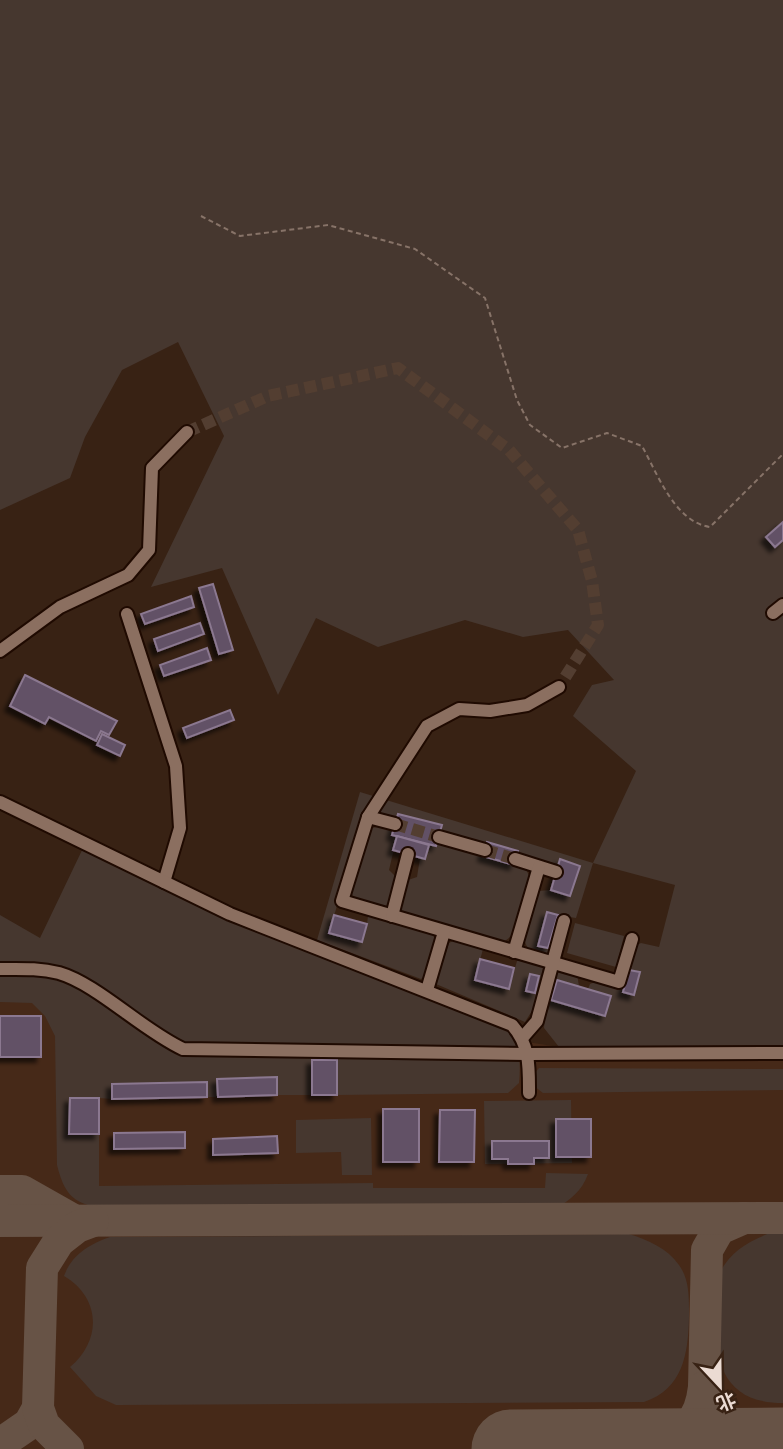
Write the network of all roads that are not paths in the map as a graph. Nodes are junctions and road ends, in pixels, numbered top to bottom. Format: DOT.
graph roads {
  1 [pos="187,432"];
  2 [pos="127,614"];
  3 [pos="0,650"];
  4 [pos="559,687"];
  5 [pos="0,802"];
  6 [pos="368,817"];
  7 [pos="395,824"];
  8 [pos="439,837"];
  9 [pos="485,850"];
  10 [pos="408,854"];
  11 [pos="515,859"];
  12 [pos="539,867"];
  13 [pos="556,872"];
  14 [pos="164,882"];
  15 [pos="392,916"];
  16 [pos="564,921"];
  17 [pos="444,932"];
  18 [pos="632,939"];
  19 [pos="514,952"];
  20 [pos="552,963"];
  21 [pos="0,969"];
  22 [pos="427,990"];
  23 [pos="523,1037"];
  24 [pos="783,1053"];
  25 [pos="527,1055"];
  26 [pos="529,1093"];
  1 -- 3 [label="street"];
  2 -- 14 [label="street"];
  4 -- 6 [label="street"];
  5 -- 14 [label="street"];
  6 -- 7 [label="street"];
  6 -- 15 [label="street"];
  8 -- 9 [label="street"];
  10 -- 15 [label="street"];
  11 -- 12 [label="street"];
  12 -- 13 [label="street"];
  12 -- 19 [label="street"];
  14 -- 22 [label="street"];
  15 -- 17 [label="street"];
  16 -- 20 [label="street"];
  17 -- 19 [label="street"];
  17 -- 22 [label="street"];
  18 -- 20 [label="street"];
  19 -- 20 [label="street"];
  20 -- 23 [label="street"];
  21 -- 25 [label="street"];
  22 -- 23 [label="street"];
  23 -- 25 [label="street"];
  24 -- 25 [label="street"];
  25 -- 26 [label="street"];
}
